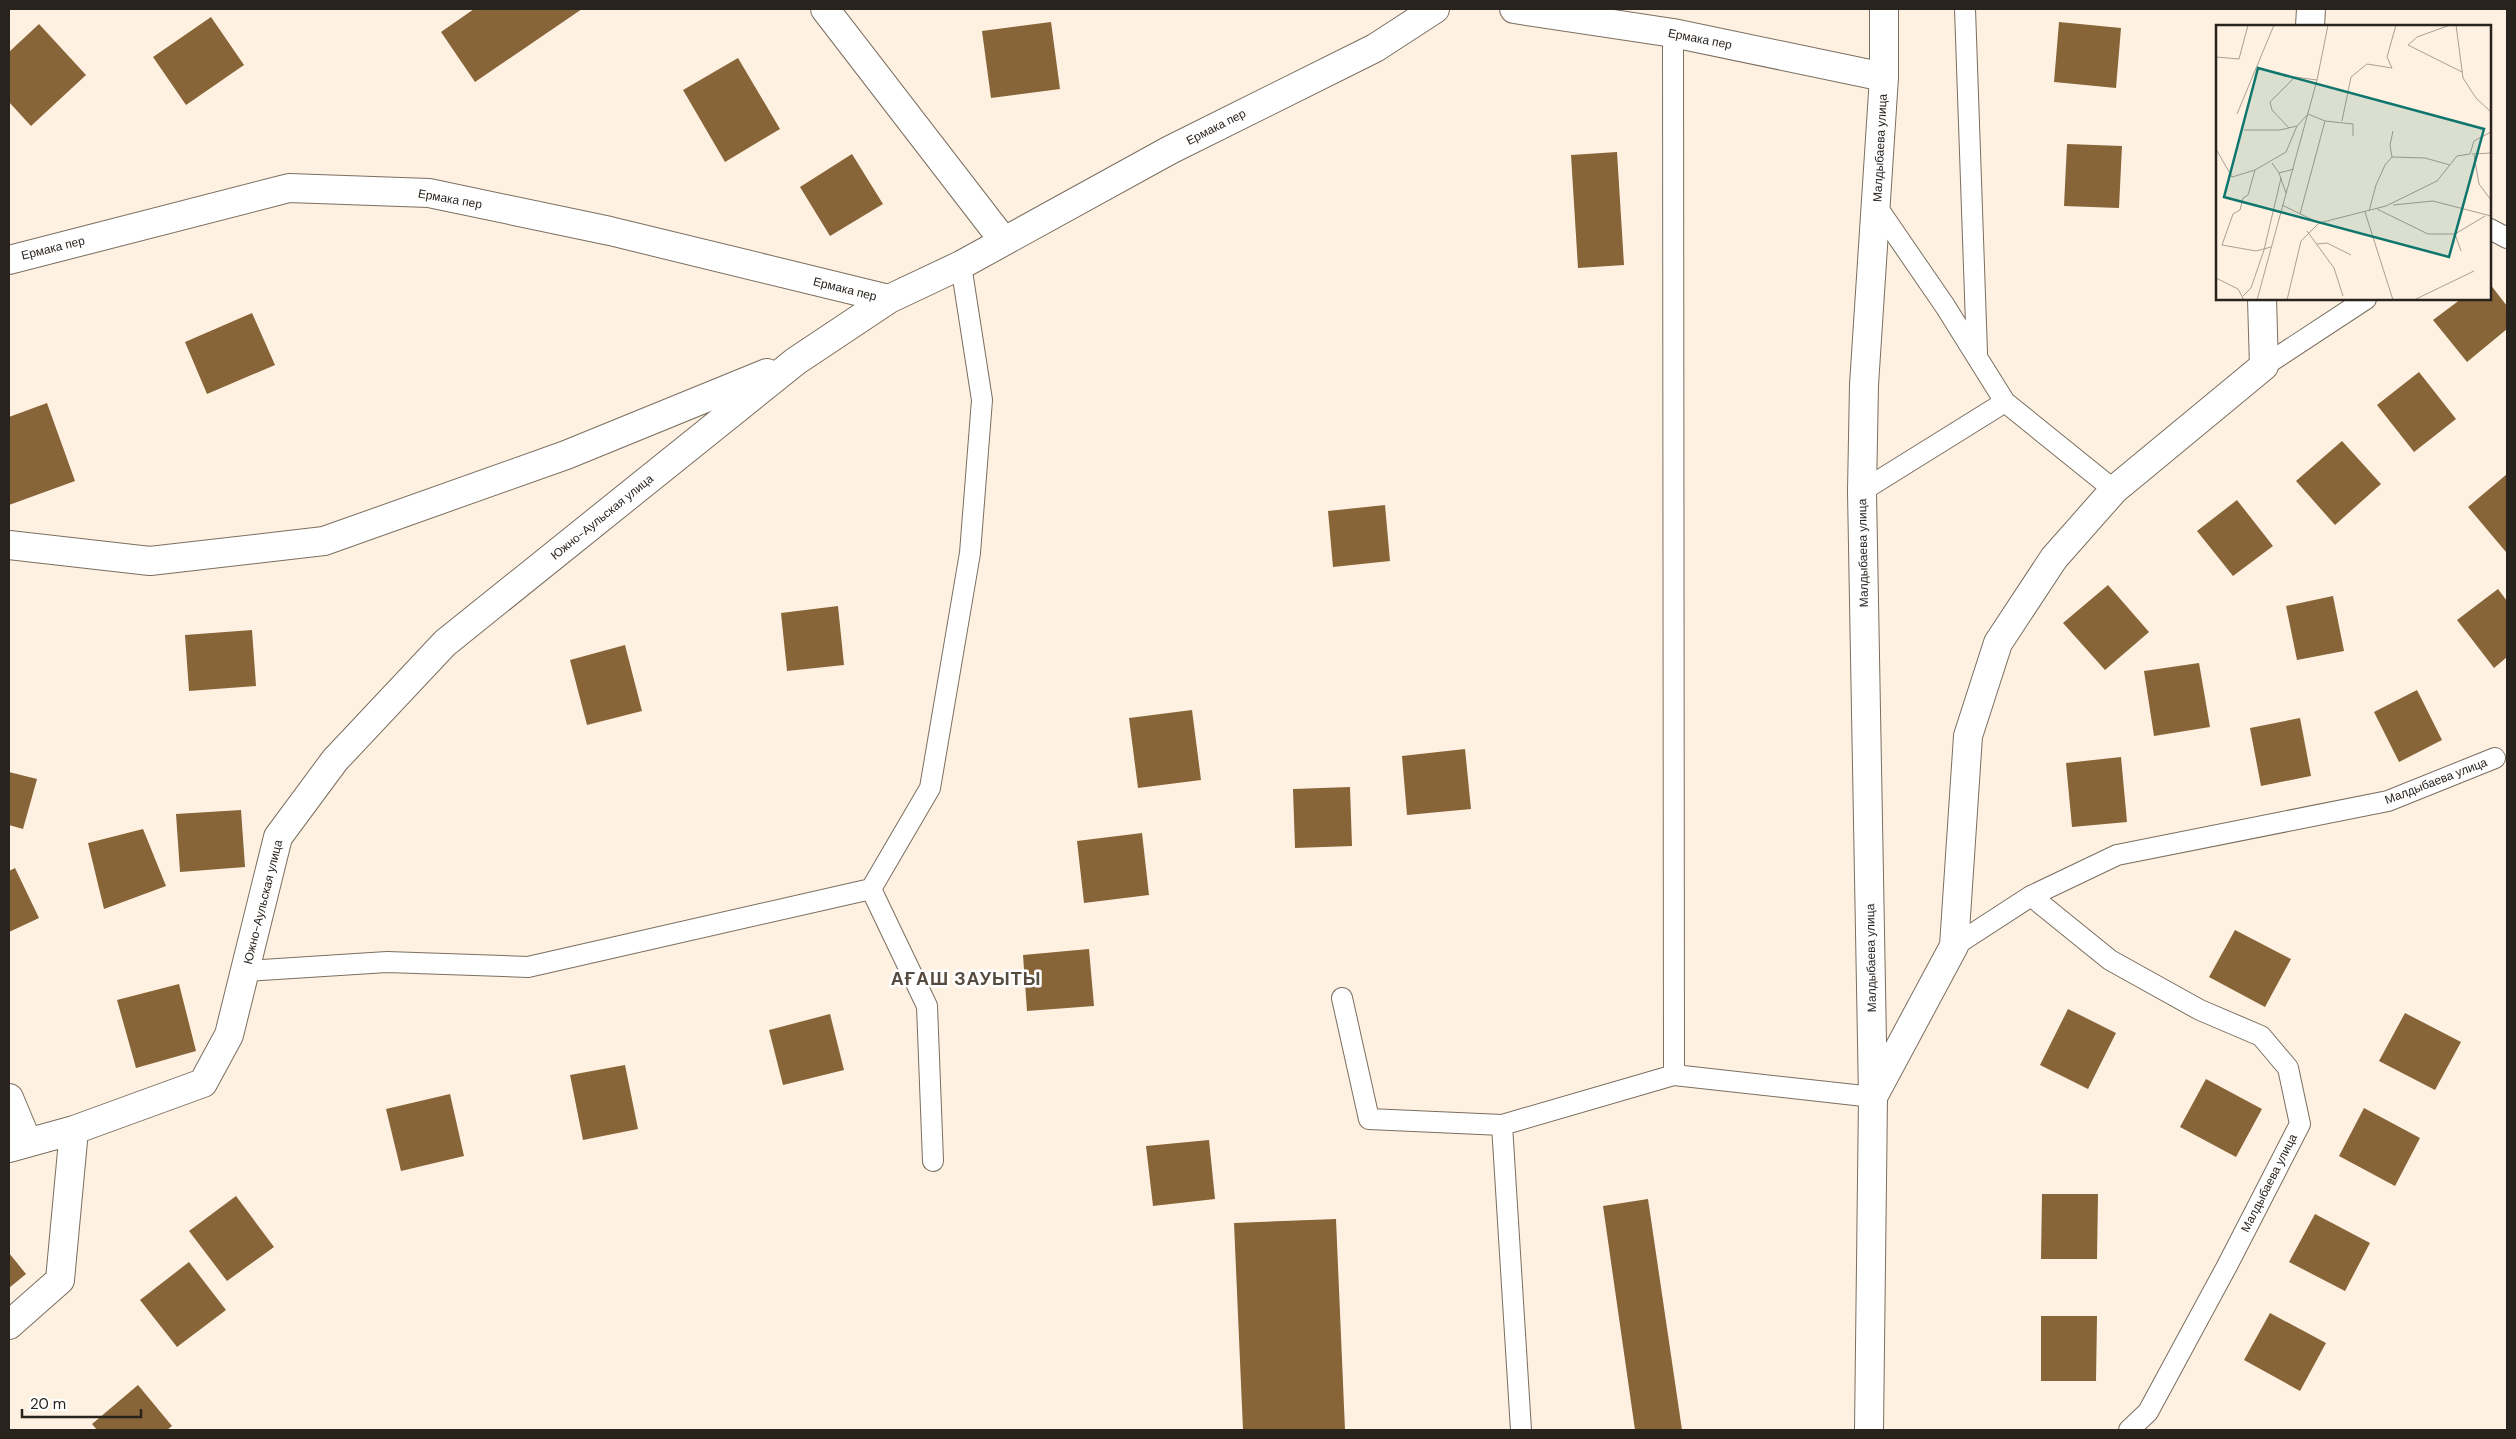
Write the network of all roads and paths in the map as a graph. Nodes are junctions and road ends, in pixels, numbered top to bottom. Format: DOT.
graph roads {
  1 [pos="825,9"];
  2 [pos="1435,9"];
  3 [pos="1514,9"];
  4 [pos="1884,9"];
  5 [pos="1965,9"];
  6 [pos="2310,9"];
  7 [pos="2310,25"];
  8 [pos="1673,33"];
  9 [pos="1884,77"];
  10 [pos="1877,207"];
  11 [pos="2491,230"];
  12 [pos="2507,238"];
  13 [pos="1003,240"];
  14 [pos="9,260"];
  15 [pos="961,265"];
  16 [pos="889,300"];
  17 [pos="2262,300"];
  18 [pos="2364,300"];
  19 [pos="1977,355"];
  20 [pos="796,361"];
  21 [pos="2264,366"];
  22 [pos="2004,402"];
  23 [pos="2114,490"];
  24 [pos="1862,491"];
  25 [pos="9,545"];
  26 [pos="2495,758"];
  27 [pos="871,889"];
  28 [pos="2031,896"];
  29 [pos="1954,946"];
  30 [pos="246,971"];
  31 [pos="1342,998"];
  32 [pos="1674,1075"];
  33 [pos="1873,1097"];
  34 [pos="9,1098"];
  35 [pos="1502,1126"];
  36 [pos="74,1130"];
  37 [pos="18,1145"];
  38 [pos="933,1160"];
  39 [pos="9,1325"];
  40 [pos="1521,1430"];
  41 [pos="1869,1430"];
  42 [pos="2129,1430"];
  1 -- 13 [label="street"];
  2 -- 13 [label="street, Ермака пер"];
  3 -- 8 [label="street, Ермака пер"];
  4 -- 9 [label="street, Малдыбаева улица"];
  5 -- 19 [label="lane"];
  6 -- 7 [label="street"];
  8 -- 9 [label="street, Ермака пер"];
  8 -- 32 [label="lane"];
  9 -- 10 [label="street, Малдыбаева улица"];
  10 -- 19 [label="lane"];
  10 -- 24 [label="street, Малдыбаева улица"];
  11 -- 12 [label="lane"];
  13 -- 15 [label="street, Ермака пер"];
  14 -- 16 [label="street, Ермака пер"];
  15 -- 16 [label="street, Ермака пер"];
  15 -- 27 [label="lane"];
  16 -- 20 [label="street, Ермака пер"];
  17 -- 21 [label="street"];
  18 -- 21 [label="lane"];
  19 -- 22 [label="lane"];
  20 -- 25 [label="street"];
  20 -- 30 [label="street, Южно-Аульская улица"];
  21 -- 23 [label="street, Малдыбаева улица"];
  22 -- 23 [label="lane"];
  22 -- 24 [label="lane"];
  23 -- 29 [label="street, Малдыбаева улица"];
  24 -- 33 [label="street, Малдыбаева улица"];
  26 -- 28 [label="lane, Малдыбаева улица"];
  27 -- 30 [label="lane"];
  27 -- 38 [label="lane"];
  28 -- 29 [label="lane, Малдыбаева улица"];
  28 -- 42 [label="lane, Малдыбаева улица"];
  29 -- 33 [label="street, Малдыбаева улица"];
  30 -- 36 [label="street, Южно-Аульская улица"];
  31 -- 35 [label="lane"];
  32 -- 33 [label="lane"];
  32 -- 35 [label="lane"];
  33 -- 41 [label="street, Малдыбаева улица"];
  34 -- 37 [label="street"];
  35 -- 40 [label="lane"];
  36 -- 37 [label="street, Южно-Аульская улица"];
  36 -- 39 [label="street"];
}
